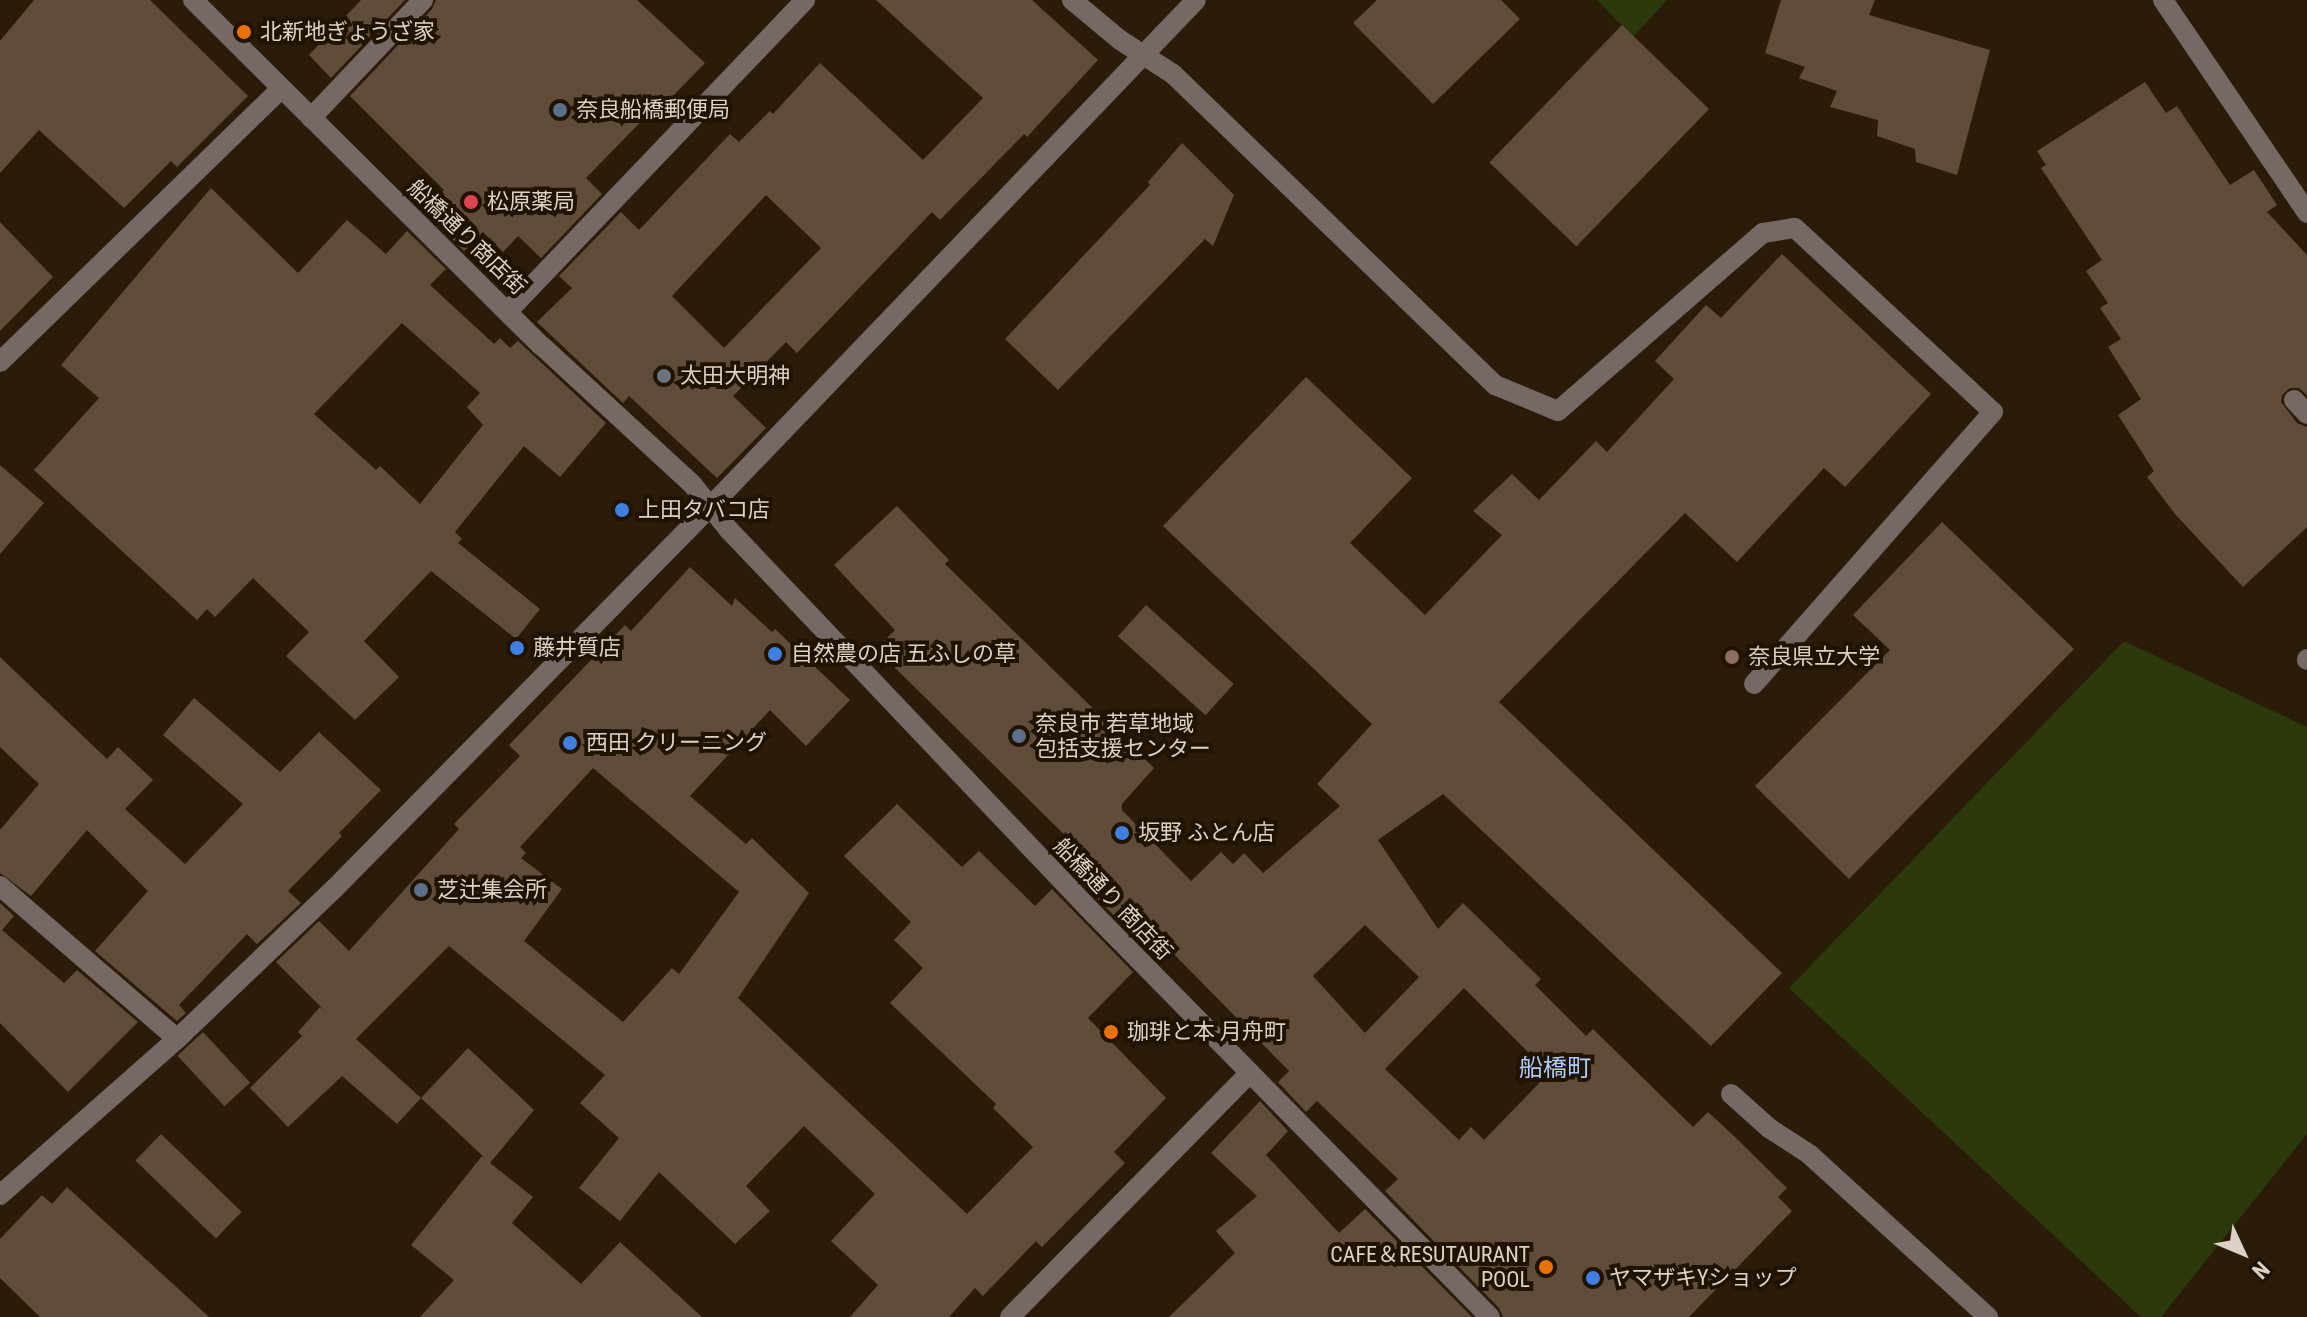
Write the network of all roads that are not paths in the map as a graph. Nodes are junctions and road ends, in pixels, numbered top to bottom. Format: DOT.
graph roads {
  1 [pos="193,0"];
  2 [pos="423,0"];
  3 [pos="805,0"];
  4 [pos="1072,0"];
  5 [pos="1196,0"];
  6 [pos="2163,0"];
  7 [pos="1144,55"];
  8 [pos="280,90"];
  9 [pos="311,118"];
  10 [pos="2307,213"];
  11 [pos="508,311"];
  12 [pos="0,362"];
  13 [pos="710,507"];
  14 [pos="1754,684"];
  15 [pos="0,886"];
  16 [pos="177,1039"];
  17 [pos="1250,1073"];
  18 [pos="1731,1094"];
  19 [pos="0,1195"];
  20 [pos="1010,1317"];
  21 [pos="1490,1317"];
  22 [pos="1988,1317"];
  1 -- 8 [label="street, 船橋通り商店街"];
  2 -- 9 [label="street"];
  3 -- 11 [label="street"];
  4 -- 7 [label="street"];
  5 -- 7 [label="street"];
  6 -- 10 [label="street"];
  7 -- 13 [label="street"];
  7 -- 14 [label="street"];
  8 -- 9 [label="street, 船橋通り商店街"];
  8 -- 12 [label="street"];
  9 -- 11 [label="street, 船橋通り商店街"];
  11 -- 13 [label="street, 船橋通り商店街"];
  13 -- 16 [label="street"];
  13 -- 17 [label="street, 船橋通り 商店街"];
  15 -- 16 [label="street"];
  16 -- 19 [label="street"];
  17 -- 20 [label="street"];
  17 -- 21 [label="street, 船橋通り 商店街"];
  18 -- 22 [label="street"];
}
